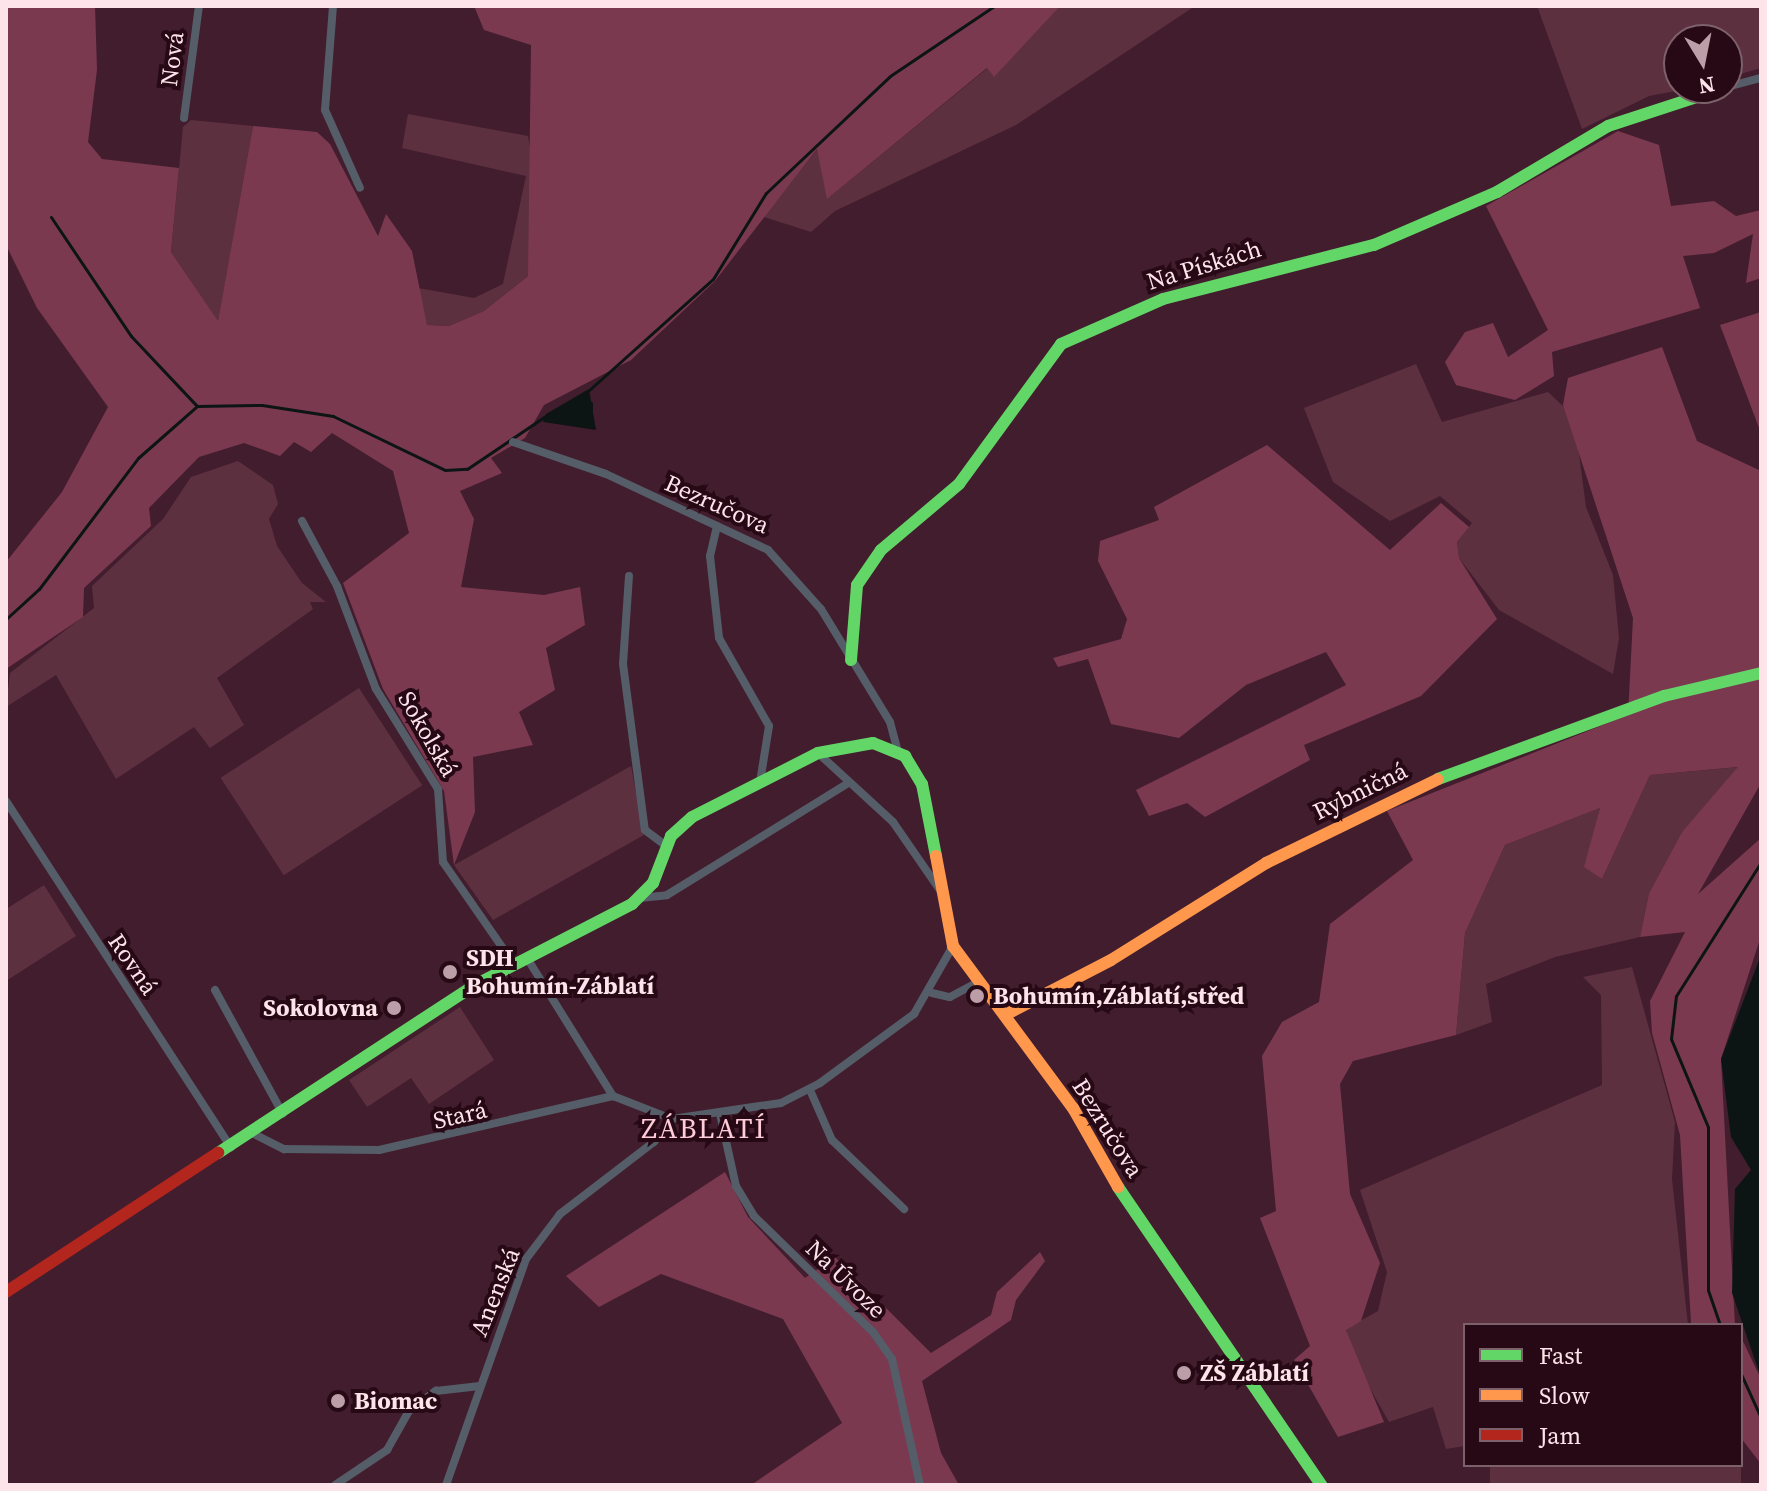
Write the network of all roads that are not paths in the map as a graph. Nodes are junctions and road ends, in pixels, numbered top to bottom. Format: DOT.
graph roads {
  1 [pos="199,6"];
  2 [pos="333,6"];
  3 [pos="1676,104"];
  4 [pos="184,118"];
  5 [pos="360,188"];
  6 [pos="513,442"];
  7 [pos="302,521"];
  8 [pos="717,526"];
  9 [pos="629,576"];
  10 [pos="851,660"];
  11 [pos="1761,673"];
  12 [pos="898,752"];
  13 [pos="818,753"];
  14 [pos="760,782"];
  15 [pos="847,784"];
  16 [pos="6,801"];
  17 [pos="665,845"];
  18 [pos="945,896"];
  19 [pos="640,898"];
  20 [pos="953,946"];
  21 [pos="527,958"];
  22 [pos="514,964"];
  23 [pos="980,981"];
  24 [pos="215,990"];
  25 [pos="932,993"];
  26 [pos="1007,1014"];
  27 [pos="810,1090"];
  28 [pos="613,1096"];
  29 [pos="720,1114"];
  30 [pos="283,1115"];
  31 [pos="672,1119"];
  32 [pos="254,1134"];
  33 [pos="232,1148"];
  34 [pos="904,1209"];
  35 [pos="6,1292"];
  36 [pos="480,1386"];
  37 [pos="335,1485"];
  38 [pos="446,1485"];
  39 [pos="920,1485"];
  40 [pos="1321,1485"];
  1 -- 4 [label="street, Nová"];
  2 -- 5 [label="street"];
  3 -- 10 [label="main road, Na Pískách"];
  6 -- 8 [label="street, Bezručova"];
  7 -- 22 [label="street, Sokolská"];
  8 -- 10 [label="street, Bezručova"];
  8 -- 14 [label="street"];
  9 -- 17 [label="street"];
  10 -- 12 [label="street, Bezručova"];
  11 -- 26 [label="main road, Rybničná"];
  12 -- 13 [label="main road"];
  12 -- 18 [label="main road, Bezručova"];
  13 -- 14 [label="main road"];
  13 -- 15 [label="street"];
  14 -- 17 [label="main road"];
  15 -- 18 [label="street"];
  15 -- 19 [label="street"];
  16 -- 33 [label="street, Rovná"];
  17 -- 19 [label="main road"];
  18 -- 20 [label="main road, Bezručova"];
  19 -- 21 [label="main road"];
  20 -- 23 [label="main road, Bezručova"];
  20 -- 25 [label="street"];
  21 -- 22 [label="main road"];
  21 -- 28 [label="street"];
  22 -- 30 [label="main road"];
  23 -- 25 [label="street"];
  23 -- 26 [label="main road, Bezručova"];
  24 -- 30 [label="street"];
  25 -- 27 [label="street"];
  26 -- 40 [label="main road, Bezručova"];
  27 -- 29 [label="street"];
  27 -- 34 [label="street"];
  28 -- 31 [label="street"];
  28 -- 32 [label="street, Stará"];
  29 -- 31 [label="street"];
  29 -- 39 [label="street, Na Úvoze"];
  30 -- 32 [label="main road"];
  31 -- 36 [label="street, Anenská"];
  32 -- 33 [label="main road"];
  33 -- 35 [label="main road"];
  36 -- 37 [label="street"];
  36 -- 38 [label="street, Anenská"];
}
